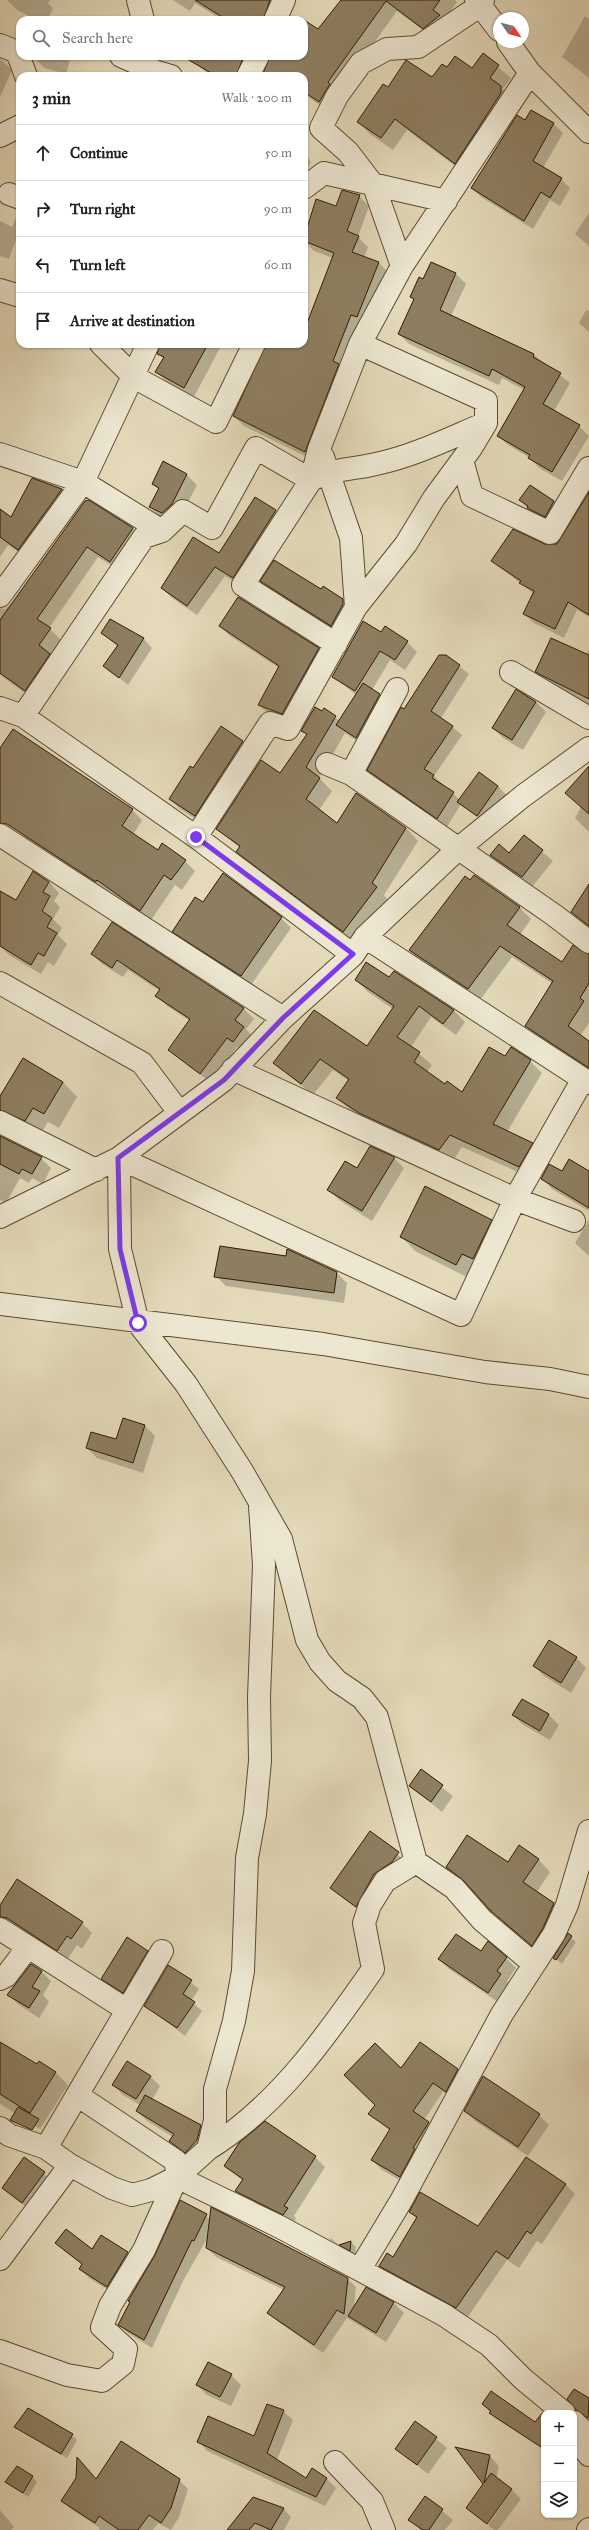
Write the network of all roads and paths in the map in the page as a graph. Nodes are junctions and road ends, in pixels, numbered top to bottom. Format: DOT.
graph roads {
  1 [pos="138,0"];
  2 [pos="284,0"];
  3 [pos="480,2"];
  4 [pos="142,16"];
  5 [pos="277,16"];
  6 [pos="493,21"];
  7 [pos="0,45"];
  8 [pos="512,48"];
  9 [pos="16,52"];
  10 [pos="20,60"];
  11 [pos="132,60"];
  12 [pos="256,60"];
  13 [pos="159,70"];
  14 [pos="24,72"];
  15 [pos="250,72"];
  16 [pos="530,73"];
  17 [pos="16,128"];
  18 [pos="589,132"];
  19 [pos="0,136"];
  20 [pos="308,185"];
  21 [pos="374,186"];
  22 [pos="446,201"];
  23 [pos="402,266"];
  24 [pos="0,290"];
  25 [pos="16,295"];
  26 [pos="360,344"];
  27 [pos="104,348"];
  28 [pos="146,348"];
  29 [pos="252,348"];
  30 [pos="134,377"];
  31 [pos="486,423"];
  32 [pos="0,454"];
  33 [pos="462,460"];
  34 [pos="589,468"];
  35 [pos="320,476"];
  36 [pos="83,482"];
  37 [pos="162,531"];
  38 [pos="0,596"];
  39 [pos="356,608"];
  40 [pos="336,644"];
  41 [pos="511,672"];
  42 [pos="397,689"];
  43 [pos="0,708"];
  44 [pos="23,716"];
  45 [pos="589,718"];
  46 [pos="589,748"];
  47 [pos="327,764"];
  48 [pos="351,774"];
  49 [pos="0,835"];
  50 [pos="196,837"];
  51 [pos="459,848"];
  52 [pos="365,937"];
  53 [pos="589,942"];
  54 [pos="353,954"];
  55 [pos="0,983"];
  56 [pos="283,1018"];
  57 [pos="233,1069"];
  58 [pos="586,1081"];
  59 [pos="179,1112"];
  60 [pos="0,1122"];
  61 [pos="118,1158"];
  62 [pos="96,1170"];
  63 [pos="514,1199"];
  64 [pos="0,1217"];
  65 [pos="574,1221"];
  66 [pos="0,1304"];
  67 [pos="138,1323"];
  68 [pos="589,1387"];
  69 [pos="259,1501"];
  70 [pos="589,1831"];
  71 [pos="416,1862"];
  72 [pos="0,1929"];
  73 [pos="28,1947"];
  74 [pos="162,1951"];
  75 [pos="534,1964"];
  76 [pos="0,1979"];
  77 [pos="127,2010"];
  78 [pos="77,2094"];
  79 [pos="0,2128"];
  80 [pos="46,2148"];
  81 [pos="208,2149"];
  82 [pos="70,2165"];
  83 [pos="177,2177"];
  84 [pos="0,2259"];
  85 [pos="360,2269"];
  86 [pos="0,2351"];
  87 [pos="560,2410"];
  88 [pos="577,2425"];
  89 [pos="589,2455"];
  90 [pos="335,2462"];
  91 [pos="384,2530"];
  1 -- 4 [label="street"];
  2 -- 5 [label="street"];
  3 -- 6 [label="street"];
  3 -- 21 [label="street"];
  7 -- 9 [label="street"];
  8 -- 16 [label="street"];
  10 -- 14 [label="street"];
  11 -- 13 [label="street"];
  12 -- 15 [label="street"];
  16 -- 18 [label="street"];
  16 -- 22 [label="street"];
  17 -- 19 [label="street"];
  20 -- 21 [label="street"];
  21 -- 22 [label="street"];
  21 -- 23 [label="street"];
  22 -- 23 [label="street"];
  23 -- 26 [label="street"];
  24 -- 25 [label="street"];
  26 -- 31 [label="street"];
  26 -- 35 [label="street"];
  27 -- 30 [label="street"];
  28 -- 30 [label="street"];
  29 -- 30 [label="street"];
  30 -- 36 [label="street"];
  31 -- 33 [label="street"];
  31 -- 35 [label="street"];
  32 -- 36 [label="street"];
  33 -- 34 [label="street"];
  33 -- 39 [label="street"];
  35 -- 37 [label="street"];
  35 -- 39 [label="street"];
  35 -- 40 [label="street"];
  36 -- 37 [label="street"];
  36 -- 38 [label="street"];
  37 -- 44 [label="street"];
  39 -- 40 [label="street"];
  40 -- 50 [label="street"];
  41 -- 45 [label="street"];
  42 -- 48 [label="street"];
  43 -- 44 [label="street"];
  44 -- 50 [label="street"];
  46 -- 51 [label="street"];
  47 -- 48 [label="street"];
  48 -- 51 [label="street"];
  49 -- 56 [label="street"];
  50 -- 54 [label="street"];
  51 -- 52 [label="street"];
  51 -- 53 [label="street"];
  52 -- 54 [label="street"];
  52 -- 58 [label="street"];
  54 -- 56 [label="street"];
  55 -- 59 [label="street"];
  56 -- 57 [label="street"];
  57 -- 59 [label="street"];
  57 -- 63 [label="street"];
  58 -- 63 [label="street"];
  59 -- 61 [label="street"];
  60 -- 62 [label="street"];
  61 -- 62 [label="street"];
  61 -- 63 [label="street"];
  61 -- 67 [label="street"];
  62 -- 64 [label="street"];
  63 -- 65 [label="street"];
  66 -- 67 [label="street"];
  67 -- 68 [label="street"];
  67 -- 69 [label="street"];
  69 -- 71 [label="street"];
  69 -- 81 [label="street"];
  70 -- 75 [label="street"];
  71 -- 75 [label="street"];
  71 -- 81 [label="street"];
  72 -- 73 [label="street"];
  73 -- 76 [label="street"];
  73 -- 77 [label="street"];
  74 -- 77 [label="street"];
  75 -- 85 [label="street"];
  77 -- 78 [label="street"];
  78 -- 80 [label="street"];
  78 -- 83 [label="street"];
  79 -- 80 [label="street"];
  80 -- 82 [label="street"];
  81 -- 83 [label="street"];
  82 -- 83 [label="street"];
  82 -- 84 [label="street"];
  83 -- 85 [label="street"];
  83 -- 86 [label="street"];
  85 -- 87 [label="street"];
  88 -- 89 [label="street"];
  90 -- 91 [label="street"];
}
